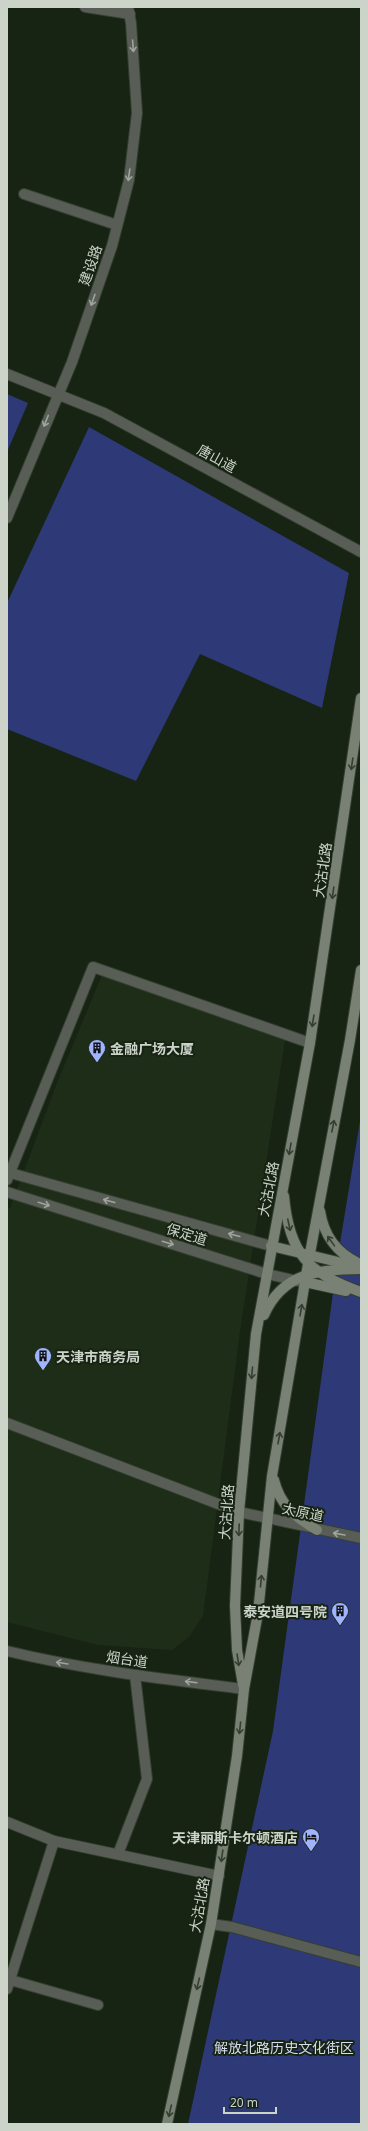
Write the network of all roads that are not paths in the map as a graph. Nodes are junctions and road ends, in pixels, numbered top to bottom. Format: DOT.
graph roads {
  1 [pos="85,7"];
  2 [pos="129,11"];
  3 [pos="24,194"];
  4 [pos="117,225"];
  5 [pos="7,369"];
  6 [pos="7,374"];
  7 [pos="58,393"];
  8 [pos="7,518"];
  9 [pos="361,552"];
  10 [pos="361,698"];
  11 [pos="361,970"];
  12 [pos="310,1043"];
  13 [pos="8,1175"];
  14 [pos="284,1186"];
  15 [pos="7,1192"];
  16 [pos="319,1206"];
  17 [pos="271,1246"];
  18 [pos="298,1253"];
  19 [pos="309,1260"];
  20 [pos="361,1267"];
  21 [pos="320,1273"];
  22 [pos="267,1274"];
  23 [pos="293,1279"];
  24 [pos="306,1279"];
  25 [pos="361,1293"];
  26 [pos="256,1334"];
  27 [pos="7,1423"];
  28 [pos="272,1476"];
  29 [pos="240,1512"];
  30 [pos="267,1518"];
  31 [pos="317,1530"];
  32 [pos="361,1538"];
  33 [pos="7,1651"];
  34 [pos="135,1675"];
  35 [pos="244,1689"];
  36 [pos="7,1822"];
  37 [pos="54,1841"];
  38 [pos="118,1854"];
  39 [pos="219,1876"];
  40 [pos="211,1924"];
  41 [pos="361,1962"];
  42 [pos="8,1983"];
  43 [pos="98,2005"];
  44 [pos="167,2124"];
  1 -- 2 [label="street"];
  2 -- 4 [label="street, 建设路, one-way"];
  3 -- 4 [label="street"];
  4 -- 7 [label="street, 建设路, one-way"];
  5 -- 7 [label="street, 唐山道"];
  6 -- 7 [label="street, 唐山道"];
  7 -- 8 [label="street, 建设路, one-way"];
  7 -- 9 [label="street, 唐山道"];
  10 -- 12 [label="main road, 大沽北路, one-way"];
  16 -- 11 [label="main road, 大沽北路, one-way"];
  12 -- 13 [label="street"];
  12 -- 14 [label="main road, 大沽北路, one-way"];
  17 -- 13 [label="street, 保定道, one-way"];
  14 -- 17 [label="main road, 大沽北路"];
  14 -- 18 [label="main road, one-way"];
  15 -- 22 [label="street, 保定道, one-way"];
  16 -- 19 [label="main road, 大沽北路"];
  20 -- 16 [label="main road, one-way"];
  17 -- 18 [label="main road, 保定道"];
  17 -- 22 [label="main road, 大沽北路"];
  18 -- 19 [label="main road, 保定道"];
  19 -- 20 [label="main road, 保定道"];
  19 -- 21 [label="main road"];
  19 -- 24 [label="main road, 大沽北路"];
  20 -- 21 [label="main road"];
  21 -- 24 [label="main road"];
  21 -- 25 [label="main road"];
  22 -- 23 [label="street, 保定道"];
  22 -- 26 [label="main road, 大沽北路"];
  23 -- 24 [label="street, 保定道"];
  23 -- 26 [label="main road"];
  24 -- 25 [label="main road, 保定道"];
  28 -- 24 [label="main road, 大沽北路, one-way"];
  26 -- 29 [label="main road, 大沽北路, one-way"];
  27 -- 29 [label="street, 太原道"];
  28 -- 30 [label="main road, 大沽北路"];
  28 -- 31 [label="main road"];
  29 -- 30 [label="street, 太原道"];
  29 -- 35 [label="main road, 大沽北路, one-way"];
  30 -- 31 [label="street, 太原道"];
  35 -- 30 [label="main road, 大沽北路, one-way"];
  32 -- 31 [label="street, 太原道, one-way"];
  34 -- 33 [label="street, 烟台道, one-way"];
  35 -- 34 [label="street, 烟台道, one-way"];
  34 -- 38 [label="street"];
  35 -- 39 [label="main road, 大沽北路, one-way"];
  36 -- 37 [label="street"];
  37 -- 38 [label="street"];
  37 -- 42 [label="street"];
  38 -- 39 [label="street"];
  39 -- 40 [label="main road, 大沽北路"];
  40 -- 41 [label="street"];
  40 -- 44 [label="main road, 大沽北路, one-way"];
  42 -- 43 [label="street"];
}
